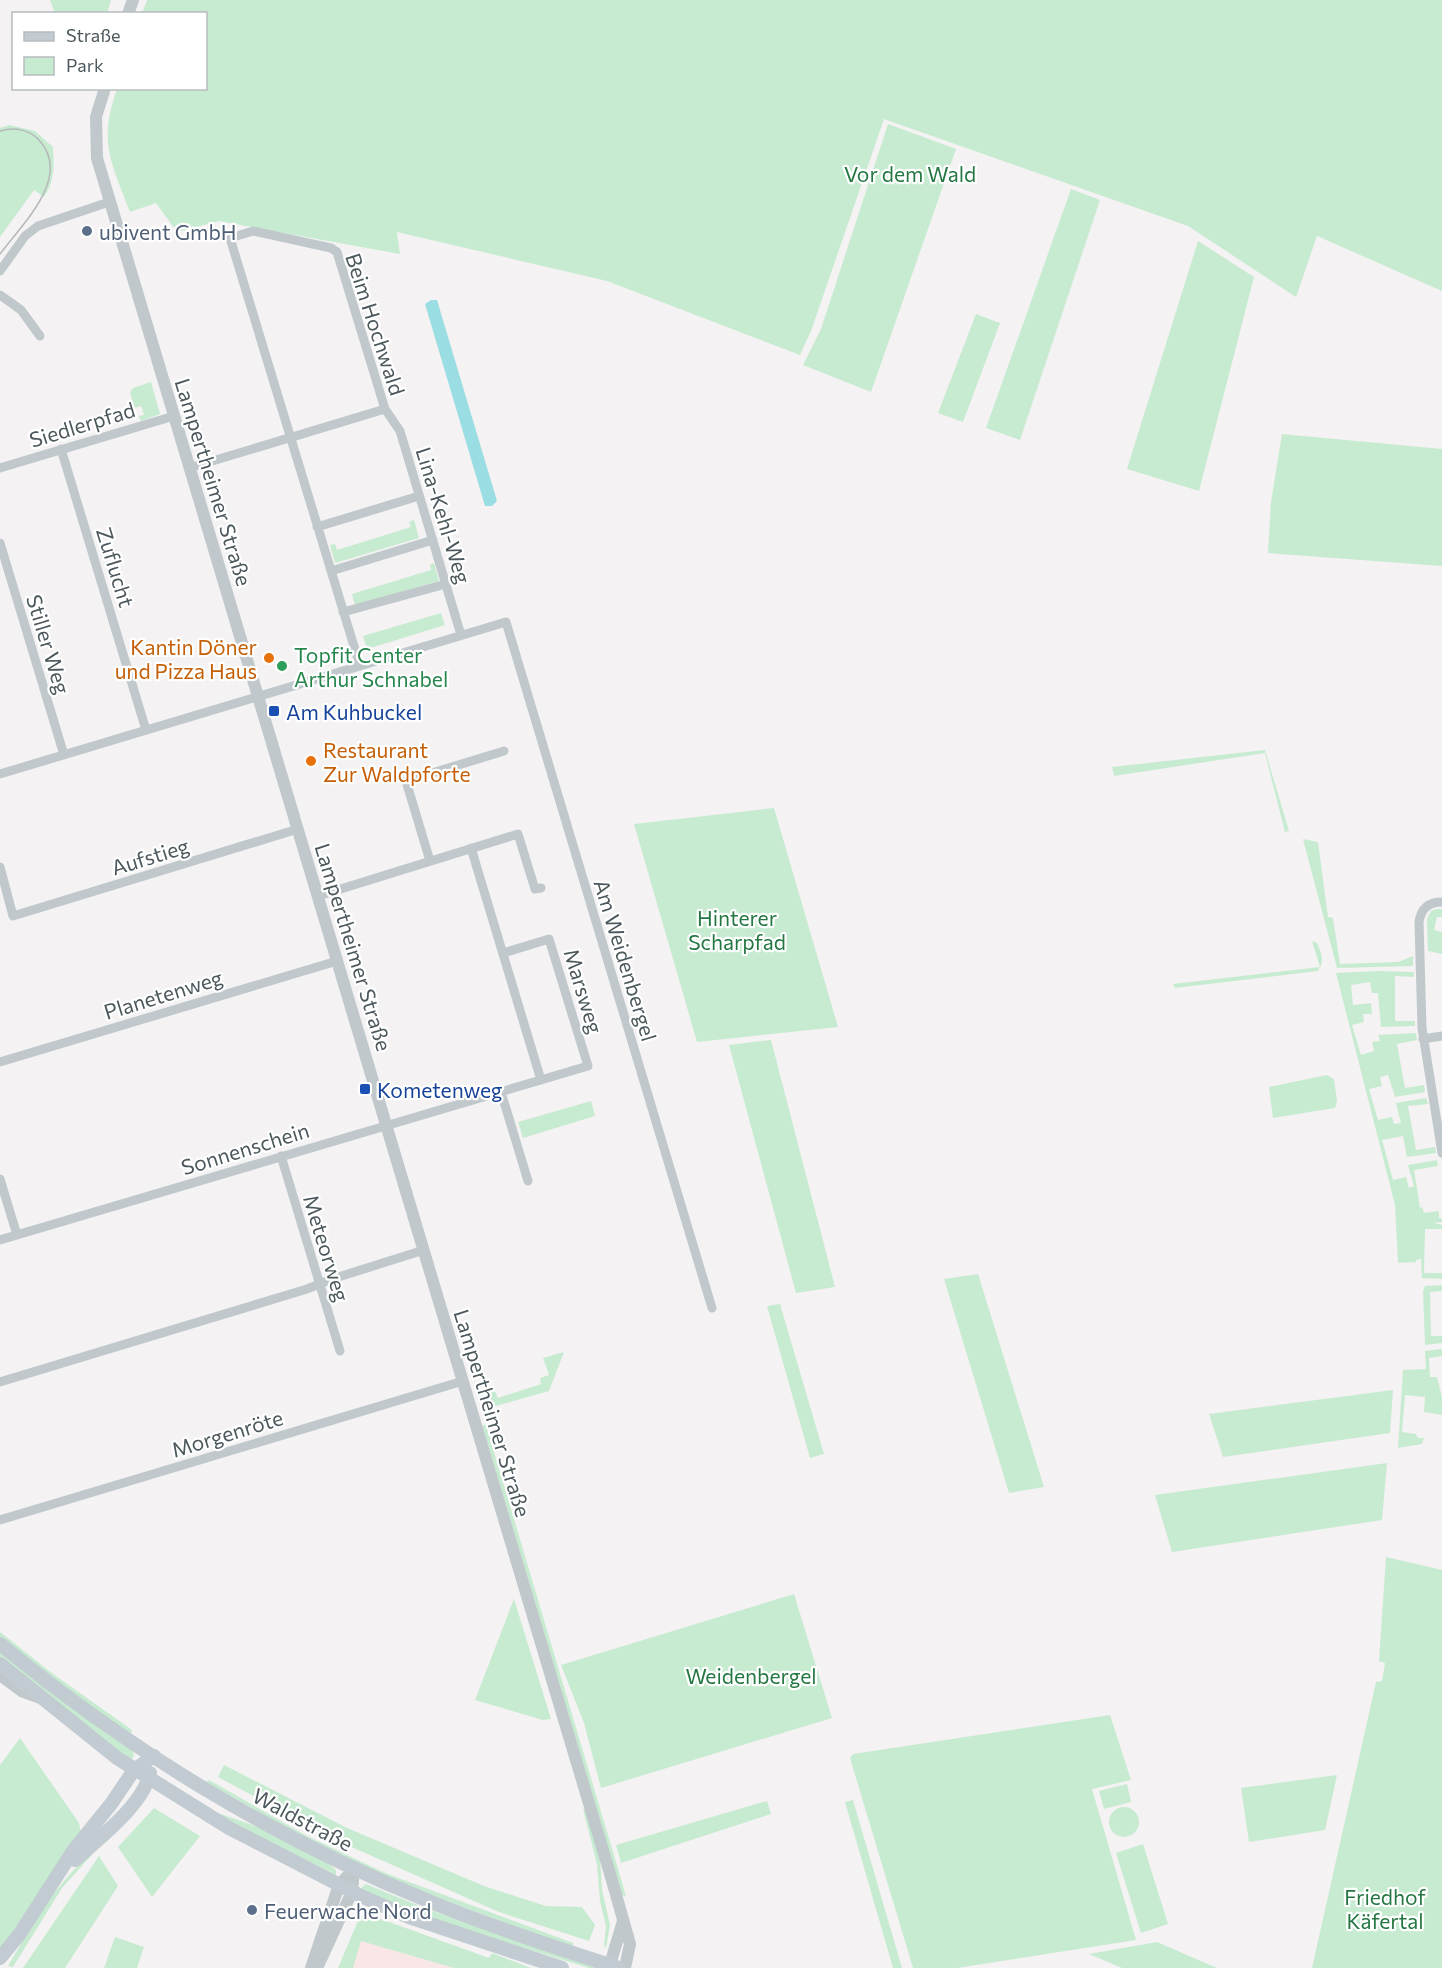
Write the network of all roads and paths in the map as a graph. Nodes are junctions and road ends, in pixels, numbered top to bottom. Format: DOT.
graph roads {
  1 [pos="104,90"];
  2 [pos="109,202"];
  3 [pos="0,271"];
  4 [pos="0,296"];
  5 [pos="40,336"];
  6 [pos="385,409"];
  7 [pos="174,416"];
  8 [pos="289,438"];
  9 [pos="61,449"];
  10 [pos="0,468"];
  11 [pos="189,468"];
  12 [pos="419,496"];
  13 [pos="317,527"];
  14 [pos="433,540"];
  15 [pos="0,543"];
  16 [pos="331,572"];
  17 [pos="446,584"];
  18 [pos="343,612"];
  19 [pos="461,635"];
  20 [pos="360,666"];
  21 [pos="258,696"];
  22 [pos="146,730"];
  23 [pos="504,751"];
  24 [pos="64,755"];
  25 [pos="0,774"];
  26 [pos="298,829"];
  27 [pos="471,848"];
  28 [pos="430,861"];
  29 [pos="0,867"];
  30 [pos="541,888"];
  31 [pos="318,896"];
  32 [pos="1442,902"];
  33 [pos="503,953"];
  34 [pos="337,961"];
  35 [pos="1442,1036"];
  36 [pos="1423,1038"];
  37 [pos="0,1062"];
  38 [pos="588,1065"];
  39 [pos="541,1080"];
  40 [pos="501,1092"];
  41 [pos="387,1124"];
  42 [pos="1442,1153"];
  43 [pos="281,1156"];
  44 [pos="0,1179"];
  45 [pos="528,1181"];
  46 [pos="17,1235"];
  47 [pos="0,1240"];
  48 [pos="424,1250"];
  49 [pos="319,1284"];
  50 [pos="712,1308"];
  51 [pos="340,1351"];
  52 [pos="464,1381"];
  53 [pos="0,1382"];
  54 [pos="0,1520"];
  55 [pos="0,1644"];
  56 [pos="0,1664"];
  57 [pos="0,1677"];
  58 [pos="43,1700"];
  59 [pos="154,1756"];
  60 [pos="134,1770"];
  61 [pos="149,1780"];
  62 [pos="64,1869"];
  63 [pos="354,1869"];
  64 [pos="339,1885"];
  65 [pos="352,1892"];
  66 [pos="623,1920"];
  67 [pos="20,1935"];
  68 [pos="0,1958"];
  69 [pos="613,1967"];
  70 [pos="4,1968"];
  71 [pos="311,1968"];
  72 [pos="317,1968"];
  73 [pos="562,1968"];
  74 [pos="625,1968"];
  1 -- 2 [label="street, Lampertheimer Straße"];
  2 -- 3 [label="street"];
  2 -- 7 [label="street, Lampertheimer Straße"];
  4 -- 5 [label="street"];
  6 -- 8 [label="street, Beim Hochwald"];
  6 -- 8 [label="street, Beim Hochwald"];
  6 -- 12 [label="street, Lina-Kehl-Weg"];
  7 -- 9 [label="street, Siedlerpfad"];
  7 -- 11 [label="street, Lampertheimer Straße"];
  8 -- 11 [label="street, Beim Hochwald"];
  8 -- 13 [label="street"];
  9 -- 10 [label="street, Siedlerpfad"];
  9 -- 22 [label="street, Zuflucht"];
  11 -- 21 [label="street, Lampertheimer Straße"];
  12 -- 13 [label="street"];
  12 -- 14 [label="street, Lina-Kehl-Weg"];
  13 -- 16 [label="street"];
  14 -- 16 [label="street"];
  14 -- 17 [label="street, Lina-Kehl-Weg"];
  15 -- 24 [label="street, Stiller Weg"];
  16 -- 18 [label="street"];
  17 -- 18 [label="street"];
  17 -- 19 [label="street, Lina-Kehl-Weg"];
  18 -- 20 [label="street"];
  19 -- 20 [label="street"];
  19 -- 50 [label="street, Am Weidenbergel"];
  20 -- 21 [label="street"];
  21 -- 22 [label="street"];
  21 -- 26 [label="street, Lampertheimer Straße"];
  22 -- 24 [label="street"];
  23 -- 28 [label="street"];
  24 -- 25 [label="street"];
  26 -- 29 [label="street, Aufstieg"];
  26 -- 31 [label="street, Lampertheimer Straße"];
  27 -- 28 [label="street"];
  27 -- 30 [label="street"];
  27 -- 33 [label="street"];
  28 -- 31 [label="street"];
  31 -- 34 [label="street, Lampertheimer Straße"];
  32 -- 36 [label="street"];
  33 -- 38 [label="street, Marsweg"];
  33 -- 39 [label="street"];
  34 -- 37 [label="street, Planetenweg"];
  34 -- 41 [label="street, Lampertheimer Straße"];
  35 -- 36 [label="street"];
  36 -- 42 [label="street"];
  38 -- 39 [label="street, Sonnenschein"];
  39 -- 40 [label="street, Sonnenschein"];
  40 -- 41 [label="street, Sonnenschein"];
  40 -- 45 [label="street"];
  41 -- 43 [label="street, Sonnenschein"];
  41 -- 48 [label="street, Lampertheimer Straße"];
  43 -- 46 [label="street, Sonnenschein"];
  43 -- 49 [label="street, Meteorweg"];
  44 -- 46 [label="street"];
  46 -- 47 [label="street, Sonnenschein"];
  48 -- 49 [label="street"];
  48 -- 52 [label="street, Lampertheimer Straße"];
  49 -- 51 [label="street, Meteorweg"];
  49 -- 53 [label="street"];
  52 -- 54 [label="street, Morgenröte"];
  52 -- 66 [label="street, Lampertheimer Straße"];
  55 -- 59 [label="main road, Waldstraße"];
  56 -- 58 [label="main road, Waldstraße"];
  57 -- 58 [label="street, Waldstraße"];
  58 -- 60 [label="main road, Waldstraße"];
  59 -- 60 [label="main road"];
  59 -- 61 [label="main road"];
  59 -- 63 [label="main road, Waldstraße"];
  60 -- 61 [label="main road, Waldstraße"];
  60 -- 62 [label="main road"];
  61 -- 62 [label="main road"];
  61 -- 64 [label="main road, Waldstraße"];
  62 -- 67 [label="main road"];
  63 -- 64 [label="street"];
  63 -- 65 [label="street"];
  63 -- 69 [label="main road, Waldstraße"];
  64 -- 65 [label="main road, Waldstraße"];
  64 -- 71 [label="street"];
  65 -- 72 [label="street"];
  65 -- 73 [label="main road, Waldstraße"];
  66 -- 69 [label="street"];
  66 -- 74 [label="street, Lampertheimer Straße"];
  67 -- 68 [label="main road"];
  67 -- 70 [label="main road"];
}
